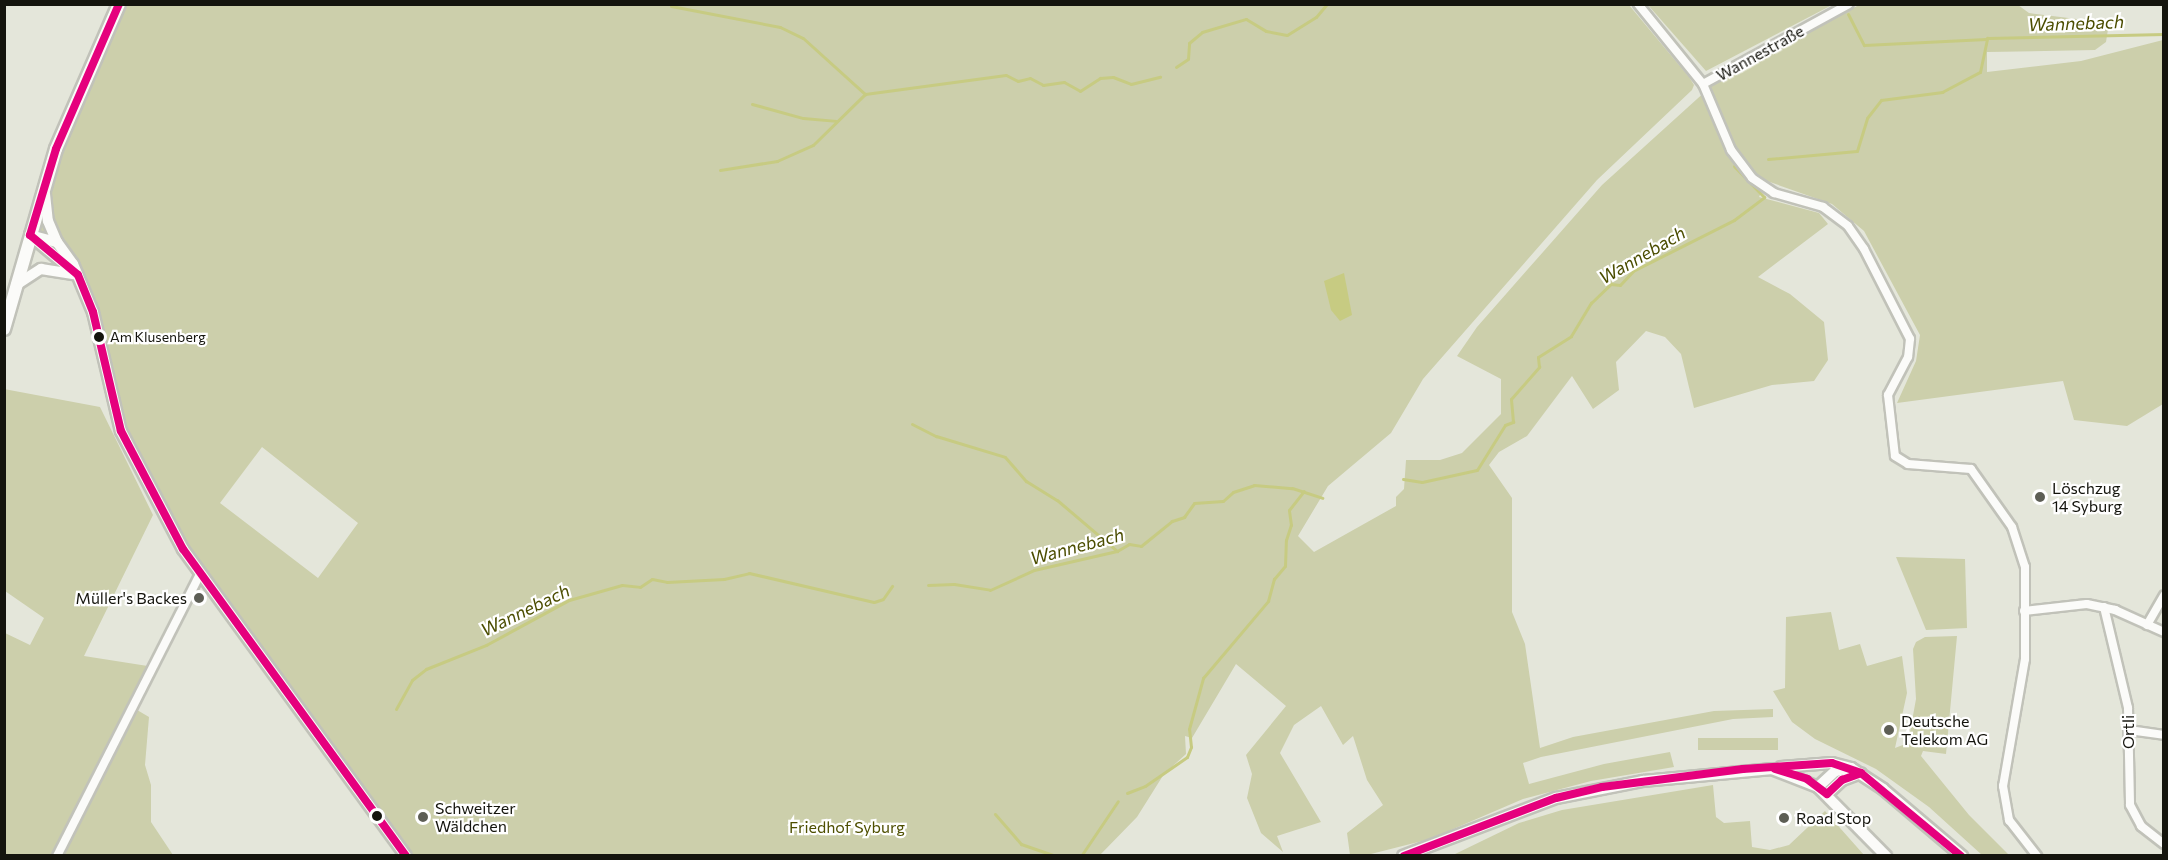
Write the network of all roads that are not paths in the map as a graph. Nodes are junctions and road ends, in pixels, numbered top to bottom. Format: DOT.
graph roads {
  1 [pos="119,4"];
  2 [pos="1638,4"];
  3 [pos="1849,4"];
  4 [pos="1703,84"];
  5 [pos="47,174"];
  6 [pos="30,235"];
  7 [pos="57,242"];
  8 [pos="78,275"];
  9 [pos="14,287"];
  10 [pos="4,329"];
  11 [pos="200,574"];
  12 [pos="2163,596"];
  13 [pos="2104,607"];
  14 [pos="2024,611"];
  15 [pos="2147,625"];
  16 [pos="2163,632"];
  17 [pos="2129,730"];
  18 [pos="2163,735"];
  19 [pos="1772,769"];
  20 [pos="1856,770"];
  21 [pos="1823,790"];
  22 [pos="2163,844"];
  23 [pos="57,855"];
  24 [pos="406,855"];
  25 [pos="1403,855"];
  26 [pos="1886,855"];
  27 [pos="1962,855"];
  28 [pos="2037,855"];
  1 -- 5 [label="main road"];
  2 -- 4 [label="street"];
  3 -- 4 [label="street, Wannestraße"];
  4 -- 14 [label="street"];
  5 -- 6 [label="main road"];
  5 -- 7 [label="main road"];
  6 -- 7 [label="main road"];
  6 -- 8 [label="main road"];
  6 -- 9 [label="main road"];
  7 -- 8 [label="main road"];
  8 -- 9 [label="main road"];
  8 -- 11 [label="main road"];
  9 -- 10 [label="main road"];
  11 -- 23 [label="street"];
  11 -- 24 [label="main road"];
  12 -- 15 [label="street"];
  13 -- 14 [label="street"];
  13 -- 15 [label="street"];
  13 -- 17 [label="street, Ortli"];
  14 -- 28 [label="street"];
  15 -- 16 [label="street"];
  17 -- 18 [label="street"];
  17 -- 22 [label="street, Ortli"];
  19 -- 20 [label="main road"];
  19 -- 21 [label="main road"];
  19 -- 25 [label="main road"];
  20 -- 21 [label="main road"];
  20 -- 27 [label="main road"];
  21 -- 26 [label="main road"];
}
